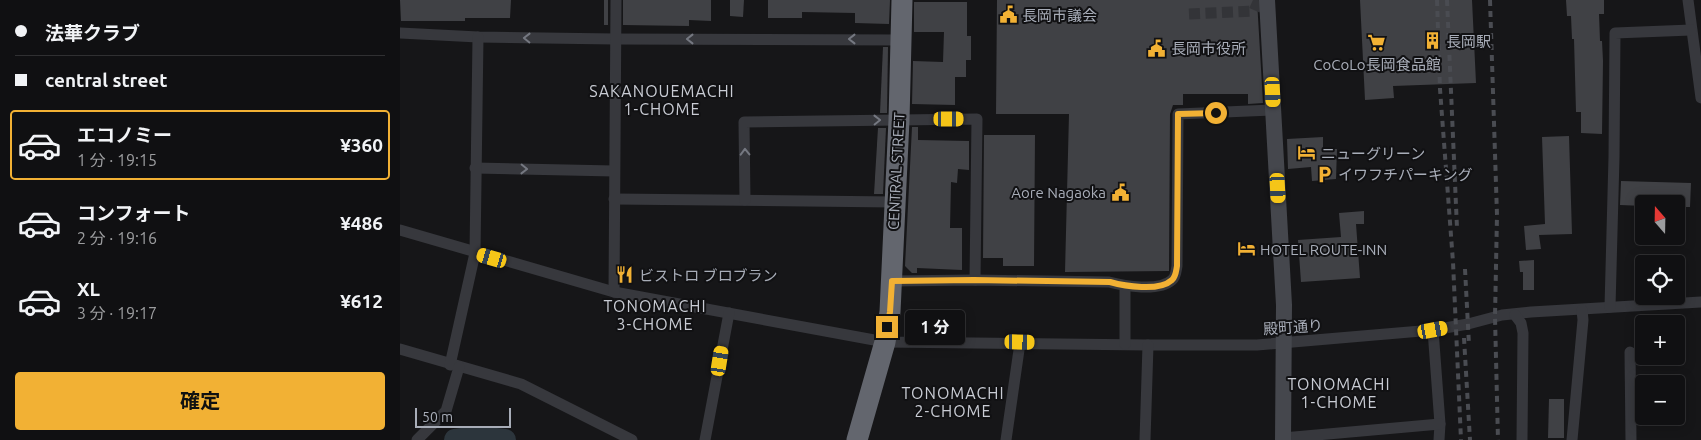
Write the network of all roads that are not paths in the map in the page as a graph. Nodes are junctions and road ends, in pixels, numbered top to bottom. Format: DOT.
graph roads {
  1 [pos="616,0"];
  2 [pos="902,0"];
  3 [pos="1267,0"];
  4 [pos="1688,0"];
  5 [pos="1691,30"];
  6 [pos="400,33"];
  7 [pos="478,37"];
  8 [pos="615,40"];
  9 [pos="901,40"];
  10 [pos="1699,71"];
  11 [pos="1701,92"];
  12 [pos="1274,110"];
  13 [pos="899,120"];
  14 [pos="475,168"];
  15 [pos="614,171"];
  16 [pos="614,199"];
  17 [pos="745,200"];
  18 [pos="894,202"];
  19 [pos="400,230"];
  20 [pos="475,253"];
  21 [pos="974,280"];
  22 [pos="892,281"];
  23 [pos="1125,286"];
  24 [pos="614,292"];
  25 [pos="1701,302"];
  26 [pos="1610,307"];
  27 [pos="1582,310"];
  28 [pos="728,313"];
  29 [pos="1515,315"];
  30 [pos="1433,330"];
  31 [pos="884,342"];
  32 [pos="1020,342"];
  33 [pos="1125,344"];
  34 [pos="1285,344"];
  35 [pos="1148,345"];
  36 [pos="400,349"];
  37 [pos="1630,352"];
  38 [pos="455,366"];
  39 [pos="1440,424"];
  40 [pos="1283,439"];
  41 [pos="417,440"];
  42 [pos="632,440"];
  43 [pos="705,440"];
  44 [pos="857,440"];
  45 [pos="1006,440"];
  46 [pos="1145,440"];
  47 [pos="1439,440"];
  48 [pos="1522,440"];
  49 [pos="1572,440"];
  50 [pos="1631,440"];
  1 -- 8 [label="street"];
  2 -- 9 [label="highway, CENTRAL STREET"];
  3 -- 12 [label="street"];
  4 -- 5 [label="street"];
  5 -- 10 [label="street"];
  5 -- 26 [label="street"];
  6 -- 7 [label="street"];
  8 -- 7 [label="street, one-way"];
  7 -- 14 [label="street"];
  9 -- 8 [label="street, one-way"];
  8 -- 15 [label="street"];
  9 -- 13 [label="highway, CENTRAL STREET"];
  10 -- 11 [label="street"];
  12 -- 23 [label="street"];
  12 -- 34 [label="street"];
  17 -- 13 [label="street, one-way"];
  13 -- 18 [label="highway, CENTRAL STREET"];
  13 -- 21 [label="street"];
  14 -- 15 [label="street, one-way"];
  14 -- 20 [label="street"];
  15 -- 16 [label="street"];
  16 -- 17 [label="street"];
  16 -- 24 [label="street"];
  17 -- 18 [label="street"];
  18 -- 22 [label="highway, CENTRAL STREET"];
  19 -- 20 [label="street, 殿町通り"];
  20 -- 24 [label="street, 殿町通り"];
  20 -- 38 [label="street"];
  21 -- 22 [label="street"];
  21 -- 23 [label="street"];
  22 -- 31 [label="highway, CENTRAL STREET"];
  23 -- 33 [label="street"];
  24 -- 28 [label="street, 殿町通り"];
  25 -- 26 [label="street, 殿町通り"];
  26 -- 27 [label="street, 殿町通り"];
  27 -- 29 [label="street, 殿町通り"];
  27 -- 49 [label="street"];
  28 -- 31 [label="street, 殿町通り"];
  28 -- 43 [label="street"];
  29 -- 30 [label="street, 殿町通り"];
  29 -- 48 [label="street"];
  30 -- 34 [label="street, 殿町通り"];
  30 -- 39 [label="street"];
  31 -- 32 [label="street, 殿町通り"];
  31 -- 44 [label="highway, CENTRAL STREET"];
  32 -- 33 [label="street, 殿町通り"];
  32 -- 45 [label="street"];
  33 -- 35 [label="street, 殿町通り"];
  34 -- 35 [label="street, 殿町通り"];
  34 -- 40 [label="street"];
  35 -- 46 [label="street"];
  36 -- 38 [label="street"];
  37 -- 50 [label="street"];
  38 -- 41 [label="street"];
  38 -- 42 [label="street"];
  39 -- 40 [label="street"];
  39 -- 47 [label="street"];
}
